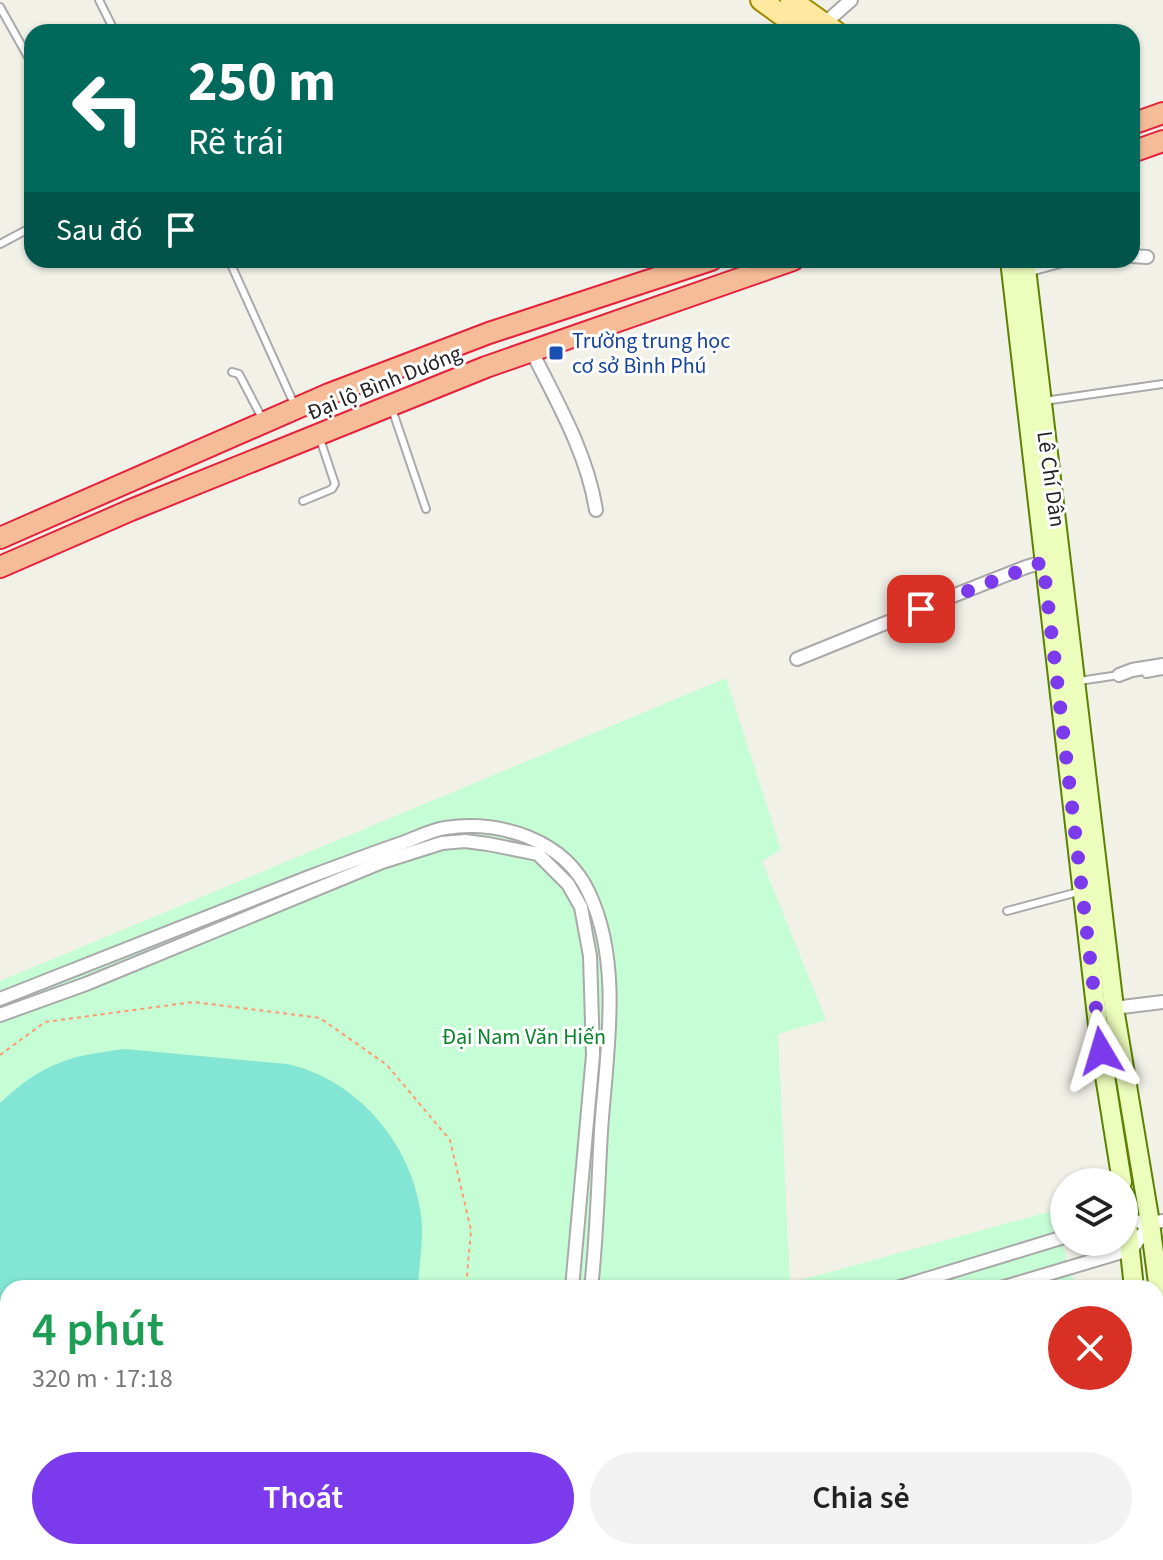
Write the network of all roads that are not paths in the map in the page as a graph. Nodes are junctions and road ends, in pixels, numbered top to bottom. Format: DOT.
graph roads {
  1 [pos="99,0"];
  2 [pos="761,0"];
  3 [pos="791,0"];
  4 [pos="851,0"];
  5 [pos="0,7"];
  6 [pos="111,24"];
  7 [pos="794,24"];
  8 [pos="824,24"];
  9 [pos="833,24"];
  10 [pos="24,50"];
  11 [pos="1163,113"];
  12 [pos="1140,121"];
  13 [pos="1163,141"];
  14 [pos="1140,149"];
  15 [pos="24,231"];
  16 [pos="0,244"];
  17 [pos="1140,257"];
  18 [pos="1147,257"];
  19 [pos="233,268"];
  20 [pos="687,268"];
  21 [pos="770,268"];
  22 [pos="1011,268"];
  23 [pos="1026,268"];
  24 [pos="584,302"];
  25 [pos="594,328"];
  26 [pos="531,350"];
  27 [pos="232,372"];
  28 [pos="1163,384"];
  29 [pos="1041,401"];
  30 [pos="391,406"];
  31 [pos="297,409"];
  32 [pos="264,423"];
  33 [pos="319,435"];
  34 [pos="303,501"];
  35 [pos="426,509"];
  36 [pos="596,510"];
  37 [pos="0,537"];
  38 [pos="1062,558"];
  39 [pos="1043,562"];
  40 [pos="0,567"];
  41 [pos="797,659"];
  42 [pos="1163,665"];
  43 [pos="1163,671"];
  44 [pos="1119,675"];
  45 [pos="1075,681"];
  46 [pos="1082,891"];
  47 [pos="1007,911"];
  48 [pos="0,999"];
  49 [pos="1163,1002"];
  50 [pos="1114,1008"];
  51 [pos="0,1015"];
  52 [pos="1120,1168"];
  53 [pos="1157,1222"];
  54 [pos="1050,1241"];
  55 [pos="1138,1243"];
  56 [pos="1108,1256"];
  57 [pos="1132,1256"];
  58 [pos="573,1280"];
  59 [pos="592,1280"];
  60 [pos="923,1280"];
  61 [pos="1028,1280"];
  62 [pos="1134,1280"];
  63 [pos="1159,1280"];
  1 -- 6 [label="lane"];
  2 -- 7 [label="main road"];
  3 -- 8 [label="main road"];
  4 -- 9 [label="street"];
  5 -- 10 [label="lane"];
  11 -- 12 [label="highway"];
  13 -- 14 [label="highway"];
  15 -- 16 [label="lane"];
  17 -- 18 [label="street"];
  19 -- 31 [label="lane"];
  20 -- 24 [label="highway, Đại lộ Bình Dương"];
  21 -- 25 [label="highway, Đại lộ Bình Dương"];
  22 -- 39 [label="main road, Lê Chí Dân"];
  23 -- 29 [label="main road, Lê Chí Dân"];
  24 -- 25 [label="highway"];
  24 -- 31 [label="highway, Đại lộ Bình Dương"];
  25 -- 26 [label="highway, Đại lộ Bình Dương"];
  26 -- 30 [label="highway, Đại lộ Bình Dương"];
  26 -- 36 [label="street"];
  27 -- 32 [label="lane"];
  28 -- 29 [label="lane"];
  29 -- 38 [label="main road, Lê Chí Dân"];
  30 -- 33 [label="highway, Đại lộ Bình Dương"];
  30 -- 35 [label="lane"];
  31 -- 32 [label="highway, Đại lộ Bình Dương"];
  32 -- 37 [label="highway, Đại lộ Bình Dương"];
  33 -- 34 [label="lane"];
  33 -- 40 [label="highway, Đại lộ Bình Dương"];
  38 -- 39 [label="street"];
  38 -- 45 [label="main road, Lê Chí Dân"];
  39 -- 41 [label="street"];
  39 -- 46 [label="main road, Lê Chí Dân"];
  42 -- 44 [label="street"];
  43 -- 44 [label="lane"];
  44 -- 45 [label="lane"];
  45 -- 50 [label="main road, Lê Chí Dân"];
  46 -- 47 [label="lane"];
  46 -- 52 [label="main road, Lê Chí Dân"];
  48 -- 59 [label="street"];
  49 -- 50 [label="street"];
  50 -- 53 [label="main road, Lê Chí Dân"];
  51 -- 58 [label="street"];
  53 -- 55 [label="street"];
  53 -- 63 [label="main road, Lê Chí Dân"];
  54 -- 60 [label="street"];
  56 -- 61 [label="street"];
  57 -- 62 [label="main road"];
}
